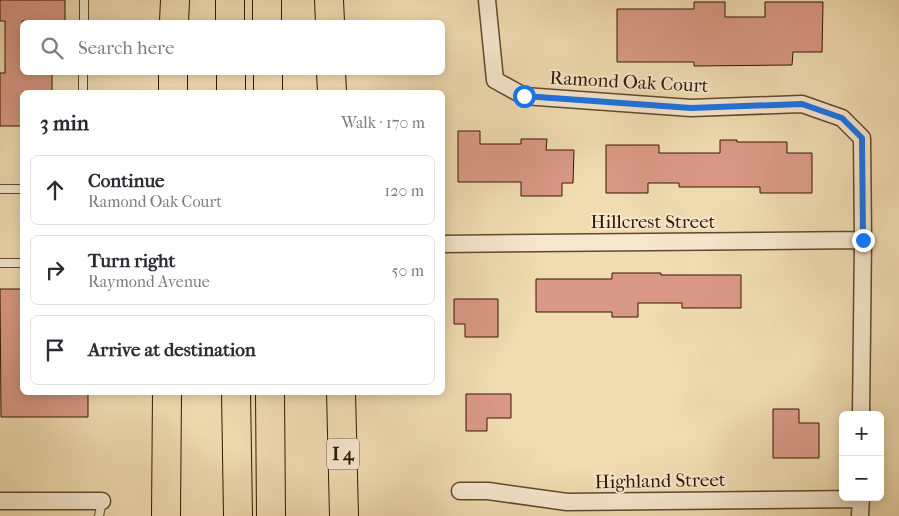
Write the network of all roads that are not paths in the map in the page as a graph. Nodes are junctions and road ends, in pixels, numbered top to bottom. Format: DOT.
graph roads {
  1 [pos="84,0"];
  2 [pos="174,0"];
  3 [pos="230,0"];
  4 [pos="267,0"];
  5 [pos="329,0"];
  6 [pos="487,0"];
  7 [pos="84,20"];
  8 [pos="174,20"];
  9 [pos="230,20"];
  10 [pos="268,20"];
  11 [pos="330,20"];
  12 [pos="83,75"];
  13 [pos="173,75"];
  14 [pos="231,75"];
  15 [pos="268,75"];
  16 [pos="331,75"];
  17 [pos="83,90"];
  18 [pos="173,90"];
  19 [pos="231,90"];
  20 [pos="268,90"];
  21 [pos="332,90"];
  22 [pos="0,189"];
  23 [pos="20,189"];
  24 [pos="863,240"];
  25 [pos="445,244"];
  26 [pos="0,263"];
  27 [pos="20,263"];
  28 [pos="167,395"];
  29 [pos="236,395"];
  30 [pos="270,395"];
  31 [pos="341,395"];
  32 [pos="861,411"];
  33 [pos="460,490"];
  34 [pos="839,498"];
  35 [pos="0,501"];
  36 [pos="861,501"];
  37 [pos="100,508"];
  38 [pos="166,516"];
  39 [pos="238,516"];
  40 [pos="271,516"];
  41 [pos="344,516"];
  42 [pos="860,516"];
  1 -- 7 [label="lane"];
  2 -- 8 [label="highway"];
  3 -- 9 [label="highway"];
  4 -- 10 [label="highway"];
  5 -- 11 [label="highway"];
  6 -- 24 [label="street, Ramond Oak Court"];
  12 -- 17 [label="lane"];
  13 -- 18 [label="highway"];
  14 -- 19 [label="highway"];
  15 -- 20 [label="highway"];
  16 -- 21 [label="highway"];
  22 -- 23 [label="lane"];
  24 -- 25 [label="street, Hillcrest Street"];
  24 -- 32 [label="street"];
  26 -- 27 [label="lane"];
  28 -- 38 [label="highway"];
  29 -- 39 [label="highway"];
  30 -- 40 [label="highway"];
  31 -- 41 [label="highway, I 4"];
  33 -- 34 [label="street, Highland Street"];
  35 -- 37 [label="street"];
  36 -- 42 [label="street"];
}
